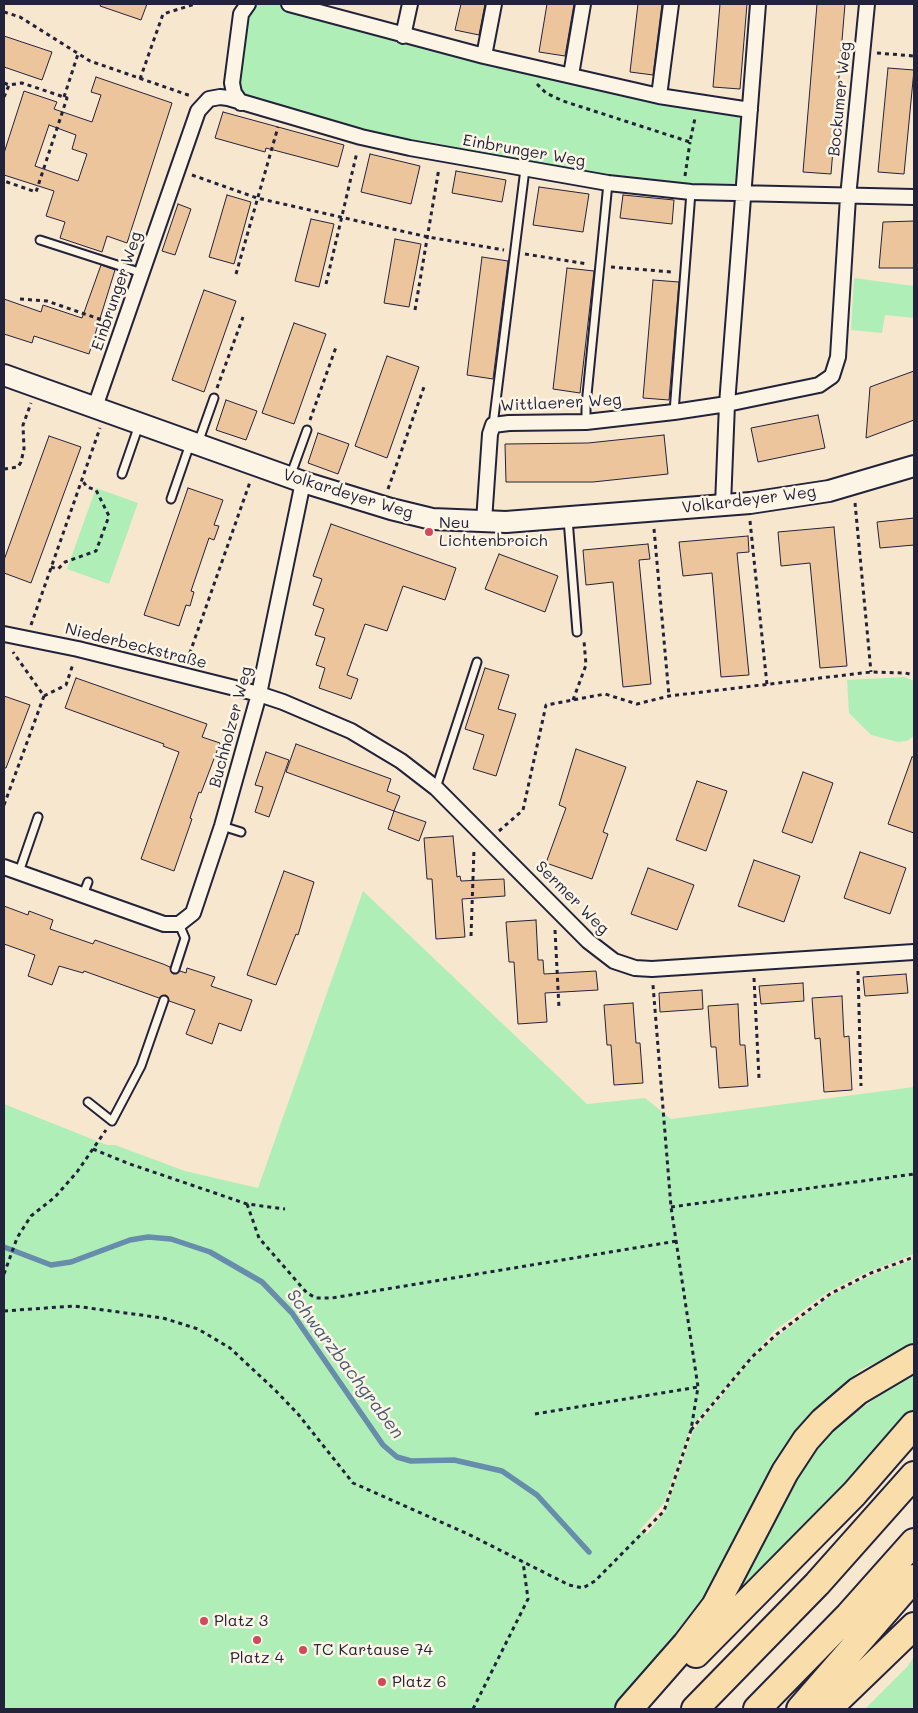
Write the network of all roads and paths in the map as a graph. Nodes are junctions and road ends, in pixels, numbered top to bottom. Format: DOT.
graph roads {
  1 [pos="195,4"];
  2 [pos="248,4"];
  3 [pos="289,4"];
  4 [pos="410,4"];
  5 [pos="494,4"];
  6 [pos="583,4"];
  7 [pos="670,4"];
  8 [pos="758,4"];
  9 [pos="867,4"];
  10 [pos="321,9"];
  11 [pos="4,12"];
  12 [pos="403,36"];
  13 [pos="862,52"];
  14 [pos="78,54"];
  15 [pos="484,56"];
  16 [pos="914,56"];
  17 [pos="532,67"];
  18 [pos="571,75"];
  19 [pos="140,79"];
  20 [pos="4,83"];
  21 [pos="10,85"];
  22 [pos="659,96"];
  23 [pos="4,97"];
  24 [pos="64,97"];
  25 [pos="698,102"];
  26 [pos="241,103"];
  27 [pos="203,104"];
  28 [pos="750,110"];
  29 [pos="282,115"];
  30 [pos="361,137"];
  31 [pos="690,142"];
  32 [pos="441,155"];
  33 [pos="525,169"];
  34 [pos="177,170"];
  35 [pos="4,181"];
  36 [pos="608,183"];
  37 [pos="687,192"];
  38 [pos="744,194"];
  39 [pos="848,197"];
  40 [pos="914,197"];
  41 [pos="258,198"];
  42 [pos="342,218"];
  43 [pos="428,237"];
  44 [pos="40,240"];
  45 [pos="515,252"];
  46 [pos="601,266"];
  47 [pos="142,273"];
  48 [pos="236,274"];
  49 [pos="685,274"];
  50 [pos="326,284"];
  51 [pos="20,299"];
  52 [pos="415,310"];
  53 [pos="243,317"];
  54 [pos="123,327"];
  55 [pos="336,347"];
  56 [pos="4,375"];
  57 [pos="425,384"];
  58 [pos="37,386"];
  59 [pos="214,398"];
  60 [pos="728,404"];
  61 [pos="100,409"];
  62 [pos="674,412"];
  63 [pos="140,422"];
  64 [pos="586,422"];
  65 [pos="494,425"];
  66 [pos="307,430"];
  67 [pos="194,443"];
  68 [pos="256,465"];
  69 [pos="914,466"];
  70 [pos="4,469"];
  71 [pos="122,474"];
  72 [pos="82,480"];
  73 [pos="297,480"];
  74 [pos="853,484"];
  75 [pos="171,499"];
  76 [pos="748,503"];
  77 [pos="723,505"];
  78 [pos="383,506"];
  79 [pos="652,511"];
  80 [pos="568,516"];
  81 [pos="484,521"];
  82 [pos="51,567"];
  83 [pos="577,632"];
  84 [pos="4,634"];
  85 [pos="26,638"];
  86 [pos="10,647"];
  87 [pos="78,649"];
  88 [pos="477,662"];
  89 [pos="871,672"];
  90 [pos="914,675"];
  91 [pos="182,676"];
  92 [pos="767,685"];
  93 [pos="259,694"];
  94 [pos="44,696"];
  95 [pos="669,696"];
  96 [pos="573,700"];
  97 [pos="436,788"];
  98 [pos="4,805"];
  99 [pos="38,817"];
  100 [pos="222,826"];
  101 [pos="241,832"];
  102 [pos="486,837"];
  103 [pos="4,867"];
  104 [pos="19,872"];
  105 [pos="563,916"];
  106 [pos="179,924"];
  107 [pos="471,936"];
  108 [pos="914,952"];
  109 [pos="858,956"];
  110 [pos="753,962"];
  111 [pos="175,969"];
  112 [pos="652,969"];
  113 [pos="164,1000"];
  114 [pos="559,1008"];
  115 [pos="759,1078"];
  116 [pos="862,1086"];
  117 [pos="88,1102"];
  118 [pos="112,1121"];
  119 [pos="93,1149"];
  120 [pos="914,1174"];
  121 [pos="247,1204"];
  122 [pos="671,1207"];
  123 [pos="285,1209"];
  124 [pos="677,1241"];
  125 [pos="914,1258"];
  126 [pos="4,1274"];
  127 [pos="4,1311"];
  128 [pos="914,1358"];
  129 [pos="698,1387"];
  130 [pos="535,1414"];
  131 [pos="914,1425"];
  132 [pos="691,1430"];
  133 [pos="914,1475"];
  134 [pos="914,1542"];
  135 [pos="523,1562"];
  136 [pos="914,1578"];
  137 [pos="914,1626"];
  138 [pos="473,1709"];
  139 [pos="629,1709"];
  140 [pos="639,1709"];
  141 [pos="696,1709"];
  142 [pos="757,1709"];
  143 [pos="800,1709"];
  144 [pos="828,1709"];
  1 -- 19 [label="path"];
  2 -- 26 [label="street"];
  3 -- 10 [label="street"];
  4 -- 12 [label="street"];
  5 -- 15 [label="street"];
  6 -- 18 [label="street"];
  7 -- 22 [label="street"];
  8 -- 28 [label="street"];
  9 -- 13 [label="street, Bockumer Weg"];
  10 -- 12 [label="street"];
  11 -- 14 [label="path"];
  12 -- 15 [label="street"];
  13 -- 16 [label="path"];
  13 -- 39 [label="street, Bockumer Weg"];
  14 -- 19 [label="path"];
  14 -- 24 [label="path"];
  15 -- 17 [label="street"];
  17 -- 18 [label="street"];
  17 -- 31 [label="path"];
  18 -- 22 [label="street"];
  19 -- 27 [label="path"];
  20 -- 21 [label="path"];
  21 -- 23 [label="path"];
  21 -- 24 [label="path"];
  22 -- 25 [label="street"];
  24 -- 35 [label="path"];
  25 -- 28 [label="street"];
  25 -- 31 [label="path"];
  26 -- 27 [label="street, Einbrunger Weg"];
  26 -- 29 [label="street, Einbrunger Weg"];
  27 -- 34 [label="street, Einbrunger Weg"];
  28 -- 38 [label="street"];
  29 -- 30 [label="street, Einbrunger Weg"];
  29 -- 41 [label="path"];
  30 -- 32 [label="street, Einbrunger Weg"];
  30 -- 42 [label="path"];
  31 -- 37 [label="path"];
  32 -- 33 [label="street, Einbrunger Weg"];
  32 -- 43 [label="path"];
  33 -- 36 [label="street, Einbrunger Weg"];
  33 -- 45 [label="lane"];
  34 -- 41 [label="path"];
  34 -- 47 [label="street, Einbrunger Weg"];
  36 -- 37 [label="street, Einbrunger Weg"];
  36 -- 46 [label="lane"];
  37 -- 38 [label="street, Einbrunger Weg"];
  37 -- 49 [label="lane"];
  38 -- 39 [label="street, Einbrunger Weg"];
  38 -- 60 [label="street"];
  39 -- 40 [label="street, Einbrunger Weg"];
  39 -- 60 [label="street, Wittlaerer Weg"];
  41 -- 42 [label="path"];
  41 -- 48 [label="path"];
  42 -- 43 [label="path"];
  42 -- 50 [label="path"];
  43 -- 45 [label="path"];
  43 -- 52 [label="path"];
  44 -- 47 [label="lane"];
  45 -- 46 [label="path"];
  45 -- 65 [label="lane"];
  46 -- 49 [label="path"];
  46 -- 64 [label="lane"];
  47 -- 54 [label="street, Einbrunger Weg"];
  49 -- 62 [label="lane"];
  51 -- 54 [label="path"];
  53 -- 59 [label="path"];
  54 -- 61 [label="street, Einbrunger Weg"];
  55 -- 66 [label="path"];
  56 -- 58 [label="street, Volkardeyer Weg"];
  57 -- 78 [label="path"];
  58 -- 61 [label="street, Volkardeyer Weg"];
  58 -- 70 [label="path"];
  59 -- 67 [label="lane"];
  60 -- 62 [label="street, Wittlaerer Weg"];
  60 -- 77 [label="street"];
  61 -- 63 [label="street, Volkardeyer Weg"];
  61 -- 72 [label="path"];
  62 -- 64 [label="street, Wittlaerer Weg"];
  63 -- 67 [label="street, Volkardeyer Weg"];
  63 -- 71 [label="lane"];
  64 -- 65 [label="street, Wittlaerer Weg"];
  65 -- 81 [label="street, Wittlaerer Weg"];
  66 -- 73 [label="lane"];
  67 -- 68 [label="street, Volkardeyer Weg"];
  67 -- 75 [label="lane"];
  68 -- 73 [label="street, Volkardeyer Weg"];
  68 -- 91 [label="path"];
  69 -- 74 [label="street, Volkardeyer Weg"];
  72 -- 82 [label="path"];
  72 -- 82 [label="path"];
  73 -- 78 [label="street, Volkardeyer Weg"];
  73 -- 93 [label="street, Buchholzer Weg"];
  74 -- 76 [label="street, Volkardeyer Weg"];
  74 -- 89 [label="path"];
  76 -- 77 [label="street, Volkardeyer Weg"];
  76 -- 92 [label="path"];
  77 -- 79 [label="street, Volkardeyer Weg"];
  78 -- 81 [label="street, Volkardeyer Weg"];
  79 -- 80 [label="street, Volkardeyer Weg"];
  79 -- 95 [label="path"];
  80 -- 81 [label="street, Volkardeyer Weg"];
  80 -- 83 [label="lane"];
  82 -- 85 [label="path"];
  83 -- 96 [label="path"];
  84 -- 85 [label="street, Niederbeckstraße"];
  85 -- 87 [label="street, Niederbeckstraße"];
  86 -- 94 [label="path"];
  87 -- 91 [label="street, Niederbeckstraße"];
  87 -- 94 [label="path"];
  88 -- 97 [label="lane"];
  89 -- 90 [label="path"];
  89 -- 92 [label="path"];
  91 -- 93 [label="street, Niederbeckstraße"];
  92 -- 95 [label="path"];
  93 -- 97 [label="street, Sermer Weg"];
  93 -- 100 [label="street, Buchholzer Weg"];
  94 -- 98 [label="path"];
  95 -- 96 [label="path"];
  96 -- 102 [label="path"];
  97 -- 102 [label="street, Sermer Weg"];
  99 -- 104 [label="lane"];
  100 -- 101 [label="lane"];
  100 -- 106 [label="street, Buchholzer Weg"];
  102 -- 105 [label="street, Sermer Weg"];
  102 -- 107 [label="path"];
  103 -- 104 [label="street"];
  104 -- 106 [label="street"];
  105 -- 112 [label="street, Sermer Weg"];
  105 -- 114 [label="path"];
  106 -- 111 [label="lane"];
  108 -- 109 [label="street, Sermer Weg"];
  109 -- 110 [label="street, Sermer Weg"];
  109 -- 116 [label="path"];
  110 -- 112 [label="street, Sermer Weg"];
  110 -- 115 [label="path"];
  112 -- 122 [label="path"];
  113 -- 118 [label="lane"];
  117 -- 118 [label="lane"];
  118 -- 119 [label="path"];
  119 -- 121 [label="path"];
  119 -- 126 [label="path"];
  120 -- 122 [label="path"];
  121 -- 123 [label="path"];
  121 -- 124 [label="path"];
  122 -- 124 [label="path"];
  124 -- 129 [label="path"];
  125 -- 132 [label="path"];
  127 -- 135 [label="path"];
  128 -- 139 [label="highway"];
  129 -- 130 [label="path"];
  129 -- 132 [label="path"];
  131 -- 140 [label="highway"];
  132 -- 135 [label="path"];
  133 -- 141 [label="highway"];
  134 -- 142 [label="highway"];
  135 -- 138 [label="path"];
  136 -- 143 [label="highway"];
  137 -- 144 [label="highway"];
}
